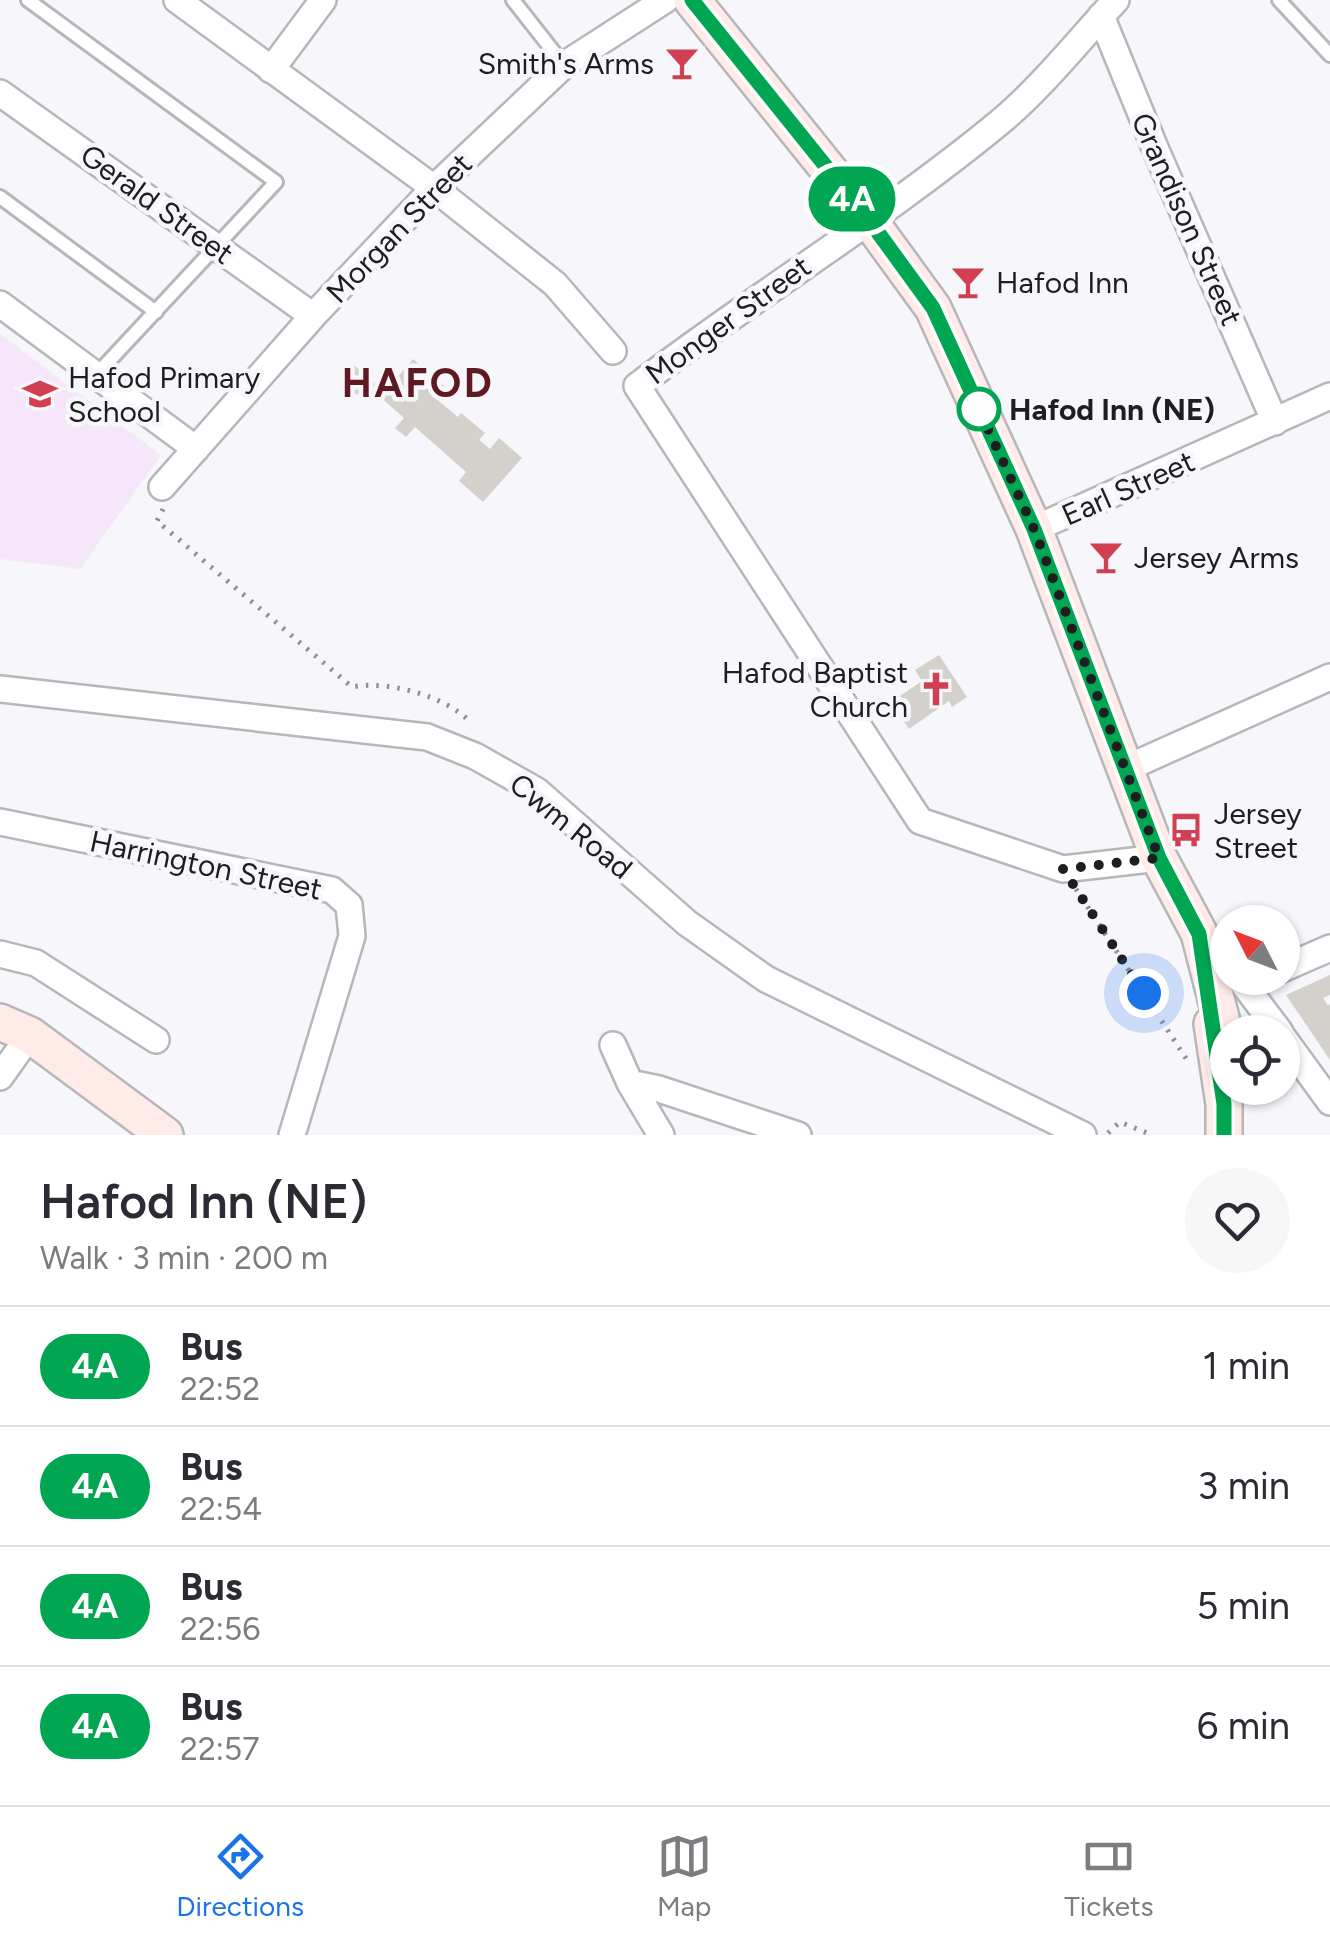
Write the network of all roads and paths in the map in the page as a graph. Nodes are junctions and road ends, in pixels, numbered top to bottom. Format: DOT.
graph roads {
  1 [pos="28,0"];
  2 [pos="176,0"];
  3 [pos="323,0"];
  4 [pos="513,0"];
  5 [pos="665,0"];
  6 [pos="692,0"];
  7 [pos="1279,0"];
  8 [pos="1108,8"];
  9 [pos="1330,55"];
  10 [pos="564,65"];
  11 [pos="271,70"];
  12 [pos="0,92"];
  13 [pos="434,188"];
  14 [pos="0,197"];
  15 [pos="869,220"];
  16 [pos="216,247"];
  17 [pos="0,304"];
  18 [pos="156,312"];
  19 [pos="313,316"];
  20 [pos="613,350"];
  21 [pos="96,376"];
  22 [pos="1330,396"];
  23 [pos="1276,422"];
  24 [pos="196,449"];
  25 [pos="164,497"];
  26 [pos="1034,529"];
  27 [pos="1330,677"];
  28 [pos="0,689"];
  29 [pos="470,722"];
  30 [pos="1127,768"];
  31 [pos="0,822"];
  32 [pos="1159,858"];
  33 [pos="1063,869"];
  34 [pos="1199,934"];
  35 [pos="1210,945"];
  36 [pos="1330,948"];
  37 [pos="0,954"];
  38 [pos="1300,961"];
  39 [pos="1220,1015"];
  40 [pos="15,1029"];
  41 [pos="156,1040"];
  42 [pos="613,1045"];
  43 [pos="1300,1060"];
  44 [pos="1192,1068"];
  45 [pos="0,1077"];
  46 [pos="630,1083"];
  47 [pos="1330,1102"];
  48 [pos="1232,1115"];
  49 [pos="166,1135"];
  50 [pos="292,1135"];
  51 [pos="660,1135"];
  52 [pos="798,1135"];
  53 [pos="1082,1135"];
  54 [pos="1105,1135"];
  55 [pos="1152,1135"];
  1 -- 16 [label="lane"];
  2 -- 11 [label="street"];
  3 -- 11 [label="street"];
  4 -- 10 [label="lane"];
  5 -- 10 [label="street, Morgan Street"];
  6 -- 15 [label="main road"];
  7 -- 9 [label="lane"];
  8 -- 15 [label="street, Monger Street"];
  8 -- 23 [label="street, Grandison Street"];
  10 -- 13 [label="street, Morgan Street"];
  11 -- 13 [label="street"];
  12 -- 16 [label="street, Gerald Street"];
  13 -- 19 [label="street, Morgan Street"];
  13 -- 20 [label="street"];
  14 -- 18 [label="lane"];
  15 -- 26 [label="main road"];
  15 -- 33 [label="street, Monger Street"];
  16 -- 18 [label="lane"];
  16 -- 19 [label="street, Gerald Street"];
  17 -- 21 [label="street"];
  18 -- 21 [label="lane"];
  19 -- 24 [label="street, Morgan Street"];
  21 -- 24 [label="street"];
  22 -- 23 [label="street, Earl Street"];
  23 -- 26 [label="street, Earl Street"];
  24 -- 25 [label="street, Morgan Street"];
  25 -- 29 [label="path"];
  26 -- 30 [label="main road"];
  27 -- 30 [label="street"];
  28 -- 53 [label="street, Cwm Road"];
  30 -- 32 [label="main road"];
  31 -- 50 [label="street, Harrington Street"];
  32 -- 33 [label="street"];
  32 -- 34 [label="main road"];
  33 -- 44 [label="path"];
  34 -- 35 [label="street"];
  34 -- 39 [label="main road"];
  34 -- 48 [label="main road"];
  36 -- 38 [label="street"];
  37 -- 41 [label="street"];
  40 -- 45 [label="street"];
  40 -- 49 [label="main road"];
  42 -- 46 [label="street"];
  43 -- 47 [label="street"];
  46 -- 51 [label="street"];
  46 -- 52 [label="street"];
  54 -- 55 [label="path"];
}
